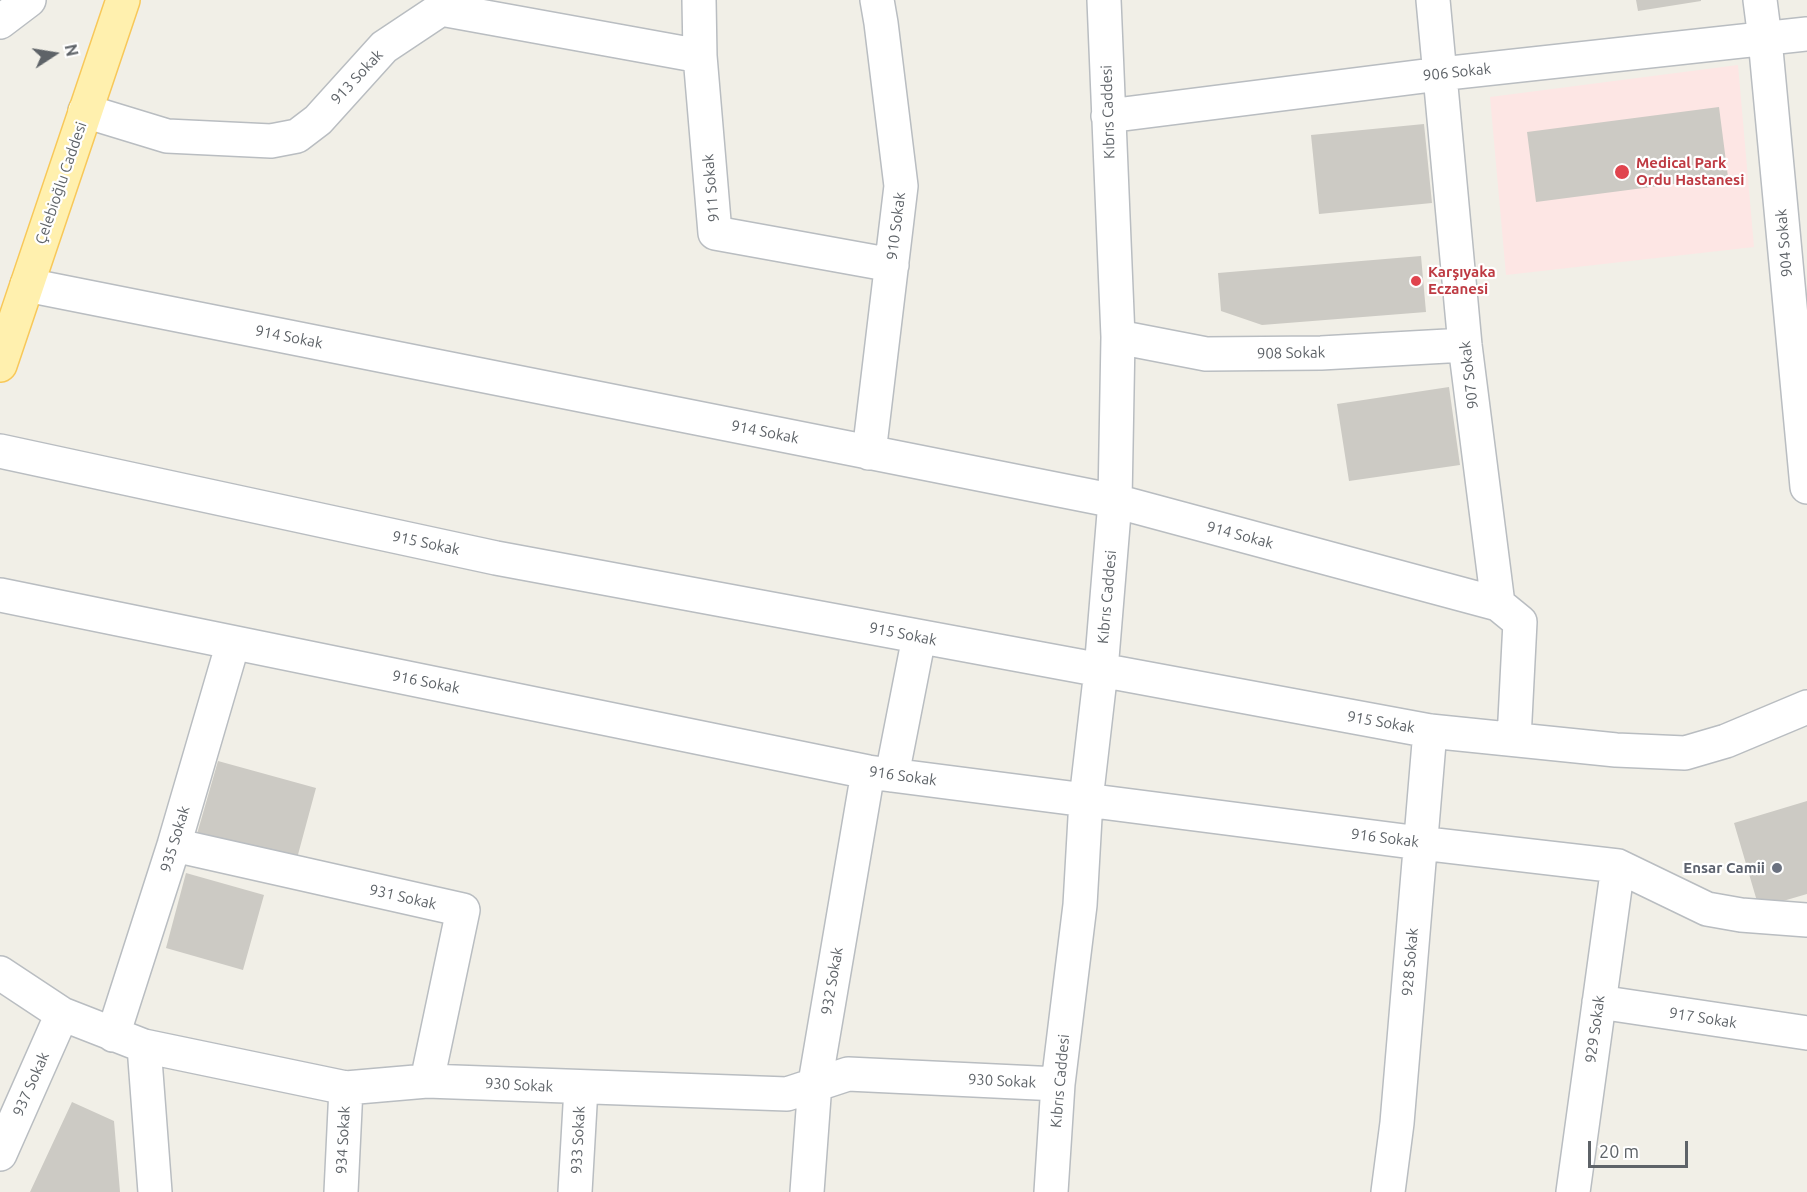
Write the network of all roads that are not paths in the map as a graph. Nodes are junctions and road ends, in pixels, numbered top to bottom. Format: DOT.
graph roads {
  1 [pos="29,0"];
  2 [pos="123,0"];
  3 [pos="699,0"];
  4 [pos="877,0"];
  5 [pos="1104,0"];
  6 [pos="1433,0"];
  7 [pos="1760,0"];
  8 [pos="436,5"];
  9 [pos="0,22"];
  10 [pos="1807,34"];
  11 [pos="1765,39"];
  12 [pos="700,56"];
  13 [pos="1440,74"];
  14 [pos="85,111"];
  15 [pos="1108,116"];
  16 [pos="892,265"];
  17 [pos="27,285"];
  18 [pos="1118,337"];
  19 [pos="1465,345"];
  20 [pos="0,364"];
  21 [pos="0,451"];
  22 [pos="869,453"];
  23 [pos="1807,487"];
  24 [pos="1115,501"];
  25 [pos="0,595"];
  26 [pos="1498,604"];
  27 [pos="920,637"];
  28 [pos="233,643"];
  29 [pos="1101,670"];
  30 [pos="1807,707"];
  31 [pos="1430,731"];
  32 [pos="1514,740"];
  33 [pos="880,773"];
  34 [pos="1086,800"];
  35 [pos="1420,843"];
  36 [pos="174,845"];
  37 [pos="1618,866"];
  38 [pos="1807,920"];
  39 [pos="0,974"];
  40 [pos="1599,1002"];
  41 [pos="62,1014"];
  42 [pos="1807,1033"];
  43 [pos="113,1035"];
  44 [pos="144,1046"];
  45 [pos="427,1081"];
  46 [pos="815,1083"];
  47 [pos="1058,1084"];
  48 [pos="346,1088"];
  49 [pos="581,1088"];
  50 [pos="0,1154"];
  51 [pos="155,1192"];
  52 [pos="341,1192"];
  53 [pos="575,1192"];
  54 [pos="807,1192"];
  55 [pos="1051,1192"];
  56 [pos="1389,1192"];
  57 [pos="1573,1192"];
  1 -- 9 [label="street"];
  2 -- 14 [label="main road, Çelebioğlu Caddesi"];
  3 -- 12 [label="street, 911 Sokak"];
  4 -- 16 [label="street, 910 Sokak"];
  5 -- 15 [label="street, Kıbrıs Caddesi"];
  6 -- 13 [label="street, 907 Sokak"];
  7 -- 11 [label="street, 904 Sokak"];
  8 -- 12 [label="street, 913 Sokak"];
  8 -- 14 [label="street, 913 Sokak"];
  10 -- 11 [label="street, 906 Sokak"];
  11 -- 13 [label="street, 906 Sokak"];
  11 -- 23 [label="street, 904 Sokak"];
  12 -- 16 [label="street, 911 Sokak"];
  13 -- 15 [label="street, 906 Sokak"];
  13 -- 19 [label="street, 907 Sokak"];
  14 -- 17 [label="main road, Çelebioğlu Caddesi"];
  15 -- 18 [label="street, Kıbrıs Caddesi"];
  16 -- 22 [label="street, 910 Sokak"];
  17 -- 20 [label="main road, Çelebioğlu Caddesi"];
  17 -- 22 [label="street, 914 Sokak"];
  18 -- 19 [label="street, 908 Sokak"];
  18 -- 24 [label="street, Kıbrıs Caddesi"];
  19 -- 26 [label="street, 907 Sokak"];
  21 -- 27 [label="street, 915 Sokak"];
  22 -- 24 [label="street, 914 Sokak"];
  24 -- 26 [label="street, 914 Sokak"];
  24 -- 29 [label="street, Kıbrıs Caddesi"];
  25 -- 28 [label="street, 916 Sokak"];
  26 -- 32 [label="street"];
  27 -- 29 [label="street, 915 Sokak"];
  27 -- 33 [label="street, 932 Sokak"];
  28 -- 33 [label="street, 916 Sokak"];
  28 -- 36 [label="street, 935 Sokak"];
  29 -- 31 [label="street, 915 Sokak"];
  29 -- 34 [label="street, Kıbrıs Caddesi"];
  30 -- 32 [label="street, 915 Sokak"];
  31 -- 32 [label="street, 915 Sokak"];
  31 -- 35 [label="street, 928 Sokak"];
  33 -- 34 [label="street, 916 Sokak"];
  33 -- 46 [label="street, 932 Sokak"];
  34 -- 35 [label="street, 916 Sokak"];
  34 -- 47 [label="street, Kıbrıs Caddesi"];
  35 -- 37 [label="street, 916 Sokak"];
  35 -- 56 [label="street, 928 Sokak"];
  36 -- 43 [label="street, 935 Sokak"];
  36 -- 45 [label="street, 931 Sokak"];
  37 -- 38 [label="street, 916 Sokak"];
  37 -- 40 [label="street, 929 Sokak"];
  39 -- 41 [label="street, 930 Sokak"];
  40 -- 42 [label="street, 917 Sokak"];
  40 -- 57 [label="street, 929 Sokak"];
  41 -- 43 [label="street, 930 Sokak"];
  41 -- 50 [label="street, 937 Sokak"];
  43 -- 44 [label="street, 930 Sokak"];
  44 -- 48 [label="street, 930 Sokak"];
  44 -- 51 [label="street"];
  45 -- 48 [label="street, 930 Sokak"];
  45 -- 49 [label="street, 930 Sokak"];
  46 -- 47 [label="street, 930 Sokak"];
  46 -- 49 [label="street, 930 Sokak"];
  46 -- 54 [label="street, 932 Sokak"];
  47 -- 55 [label="street, Kıbrıs Caddesi"];
  48 -- 52 [label="street, 934 Sokak"];
  49 -- 53 [label="street, 933 Sokak"];
}
